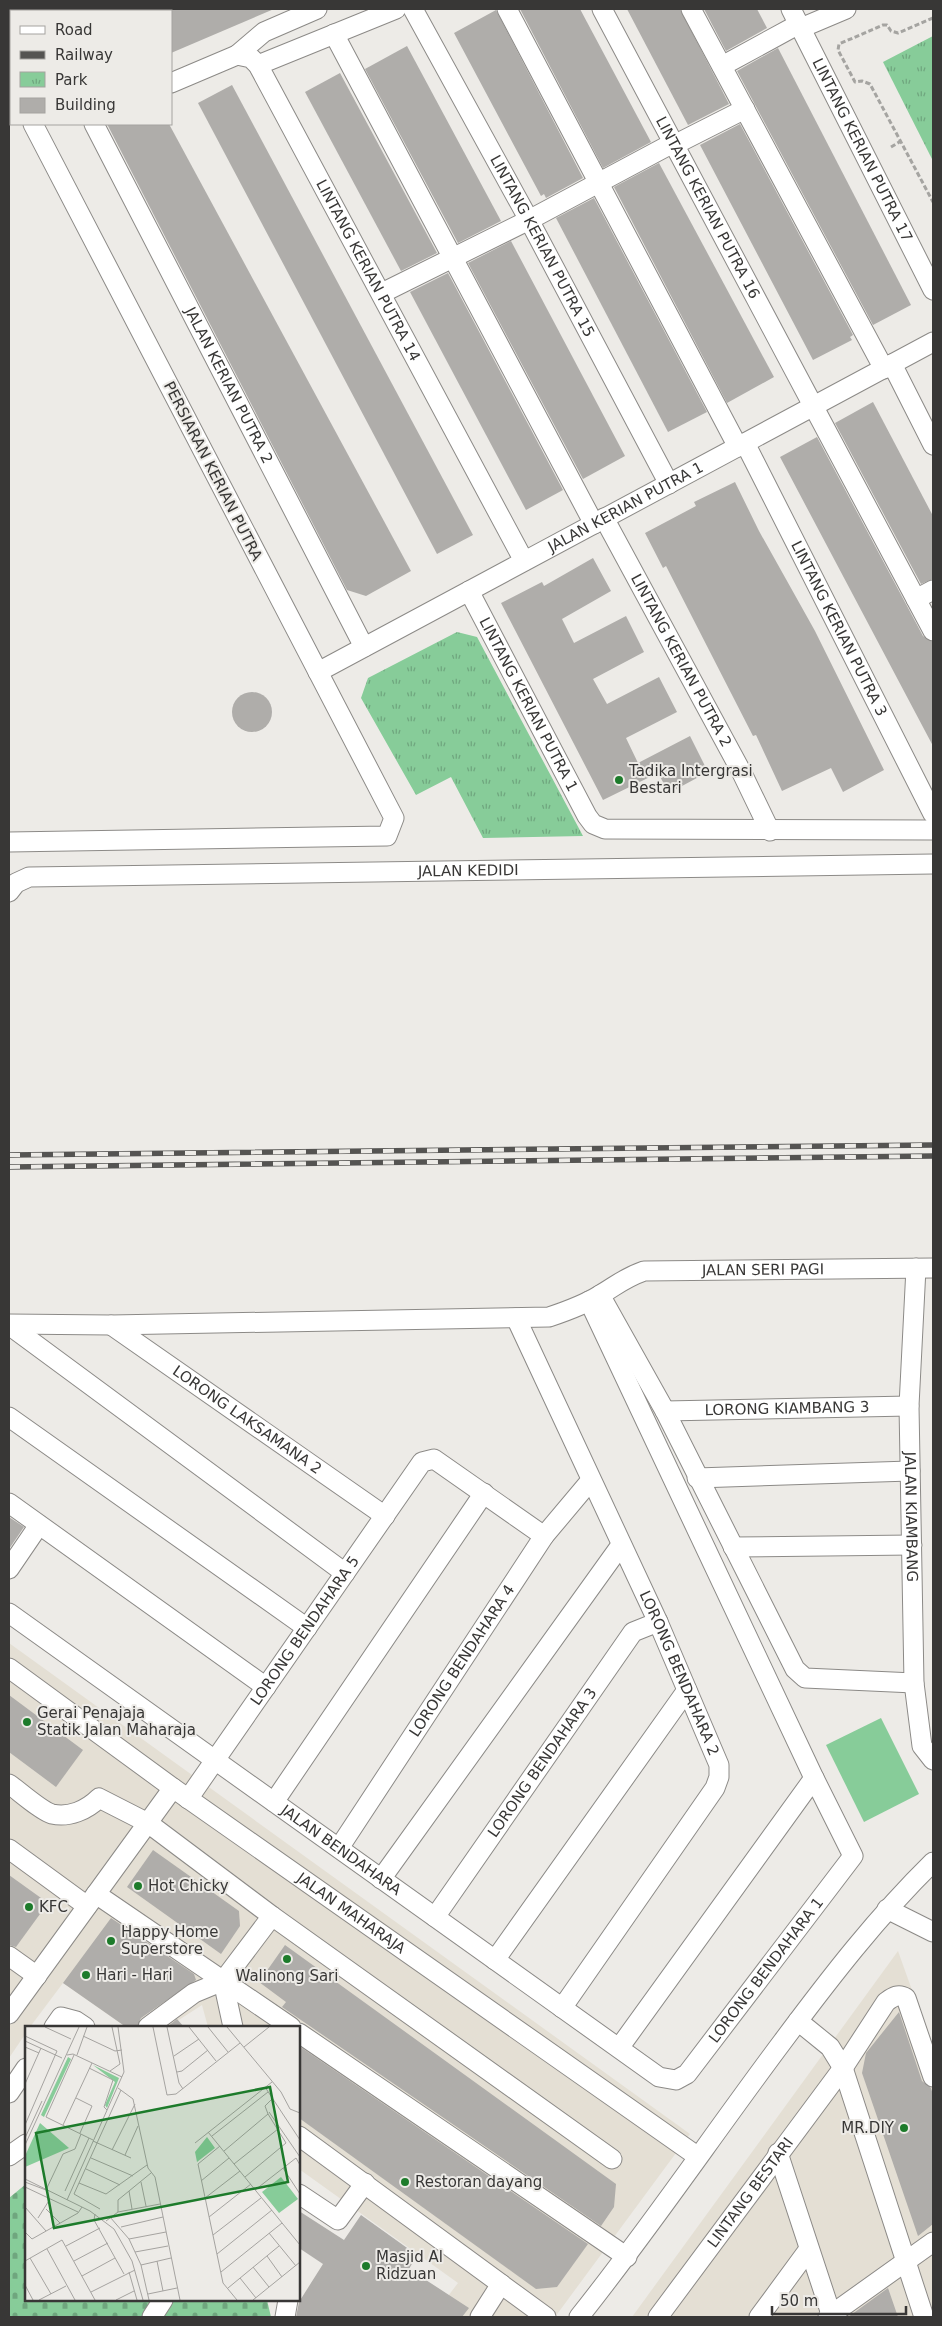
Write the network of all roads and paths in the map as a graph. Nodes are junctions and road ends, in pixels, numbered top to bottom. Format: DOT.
graph roads {
  1 [pos="317,9"];
  2 [pos="396,9"];
  3 [pos="413,9"];
  4 [pos="507,9"];
  5 [pos="602,9"];
  6 [pos="692,9"];
  7 [pos="846,9"];
  8 [pos="933,18"];
  9 [pos="797,20"];
  10 [pos="334,34"];
  11 [pos="237,55"];
  12 [pos="258,65"];
  13 [pos="722,66"];
  14 [pos="172,83"];
  15 [pos="745,109"];
  16 [pos="33,125"];
  17 [pos="95,125"];
  18 [pos="901,141"];
  19 [pos="674,144"];
  20 [pos="891,147"];
  21 [pos="598,184"];
  22 [pos="933,202"];
  23 [pos="529,220"];
  24 [pos="453,258"];
  25 [pos="933,290"];
  26 [pos="382,293"];
  27 [pos="933,342"];
  28 [pos="888,366"];
  29 [pos="813,406"];
  30 [pos="741,445"];
  31 [pos="933,445"];
  32 [pos="669,484"];
  33 [pos="599,521"];
  34 [pos="524,561"];
  35 [pos="933,590"];
  36 [pos="468,591"];
  37 [pos="916,599"];
  38 [pos="933,631"];
  39 [pos="364,647"];
  40 [pos="318,672"];
  41 [pos="933,814"];
  42 [pos="933,830"];
  43 [pos="770,831"];
  44 [pos="9,842"];
  45 [pos="933,864"];
  46 [pos="9,892"];
  47 [pos="925,1268"];
  48 [pos="595,1298"];
  49 [pos="516,1318"];
  50 [pos="9,1325"];
  51 [pos="111,1325"];
  52 [pos="909,1406"];
  53 [pos="665,1411"];
  54 [pos="9,1417"];
  55 [pos="910,1471"];
  56 [pos="697,1478"];
  57 [pos="591,1480"];
  58 [pos="484,1493"];
  59 [pos="9,1503"];
  60 [pos="384,1516"];
  61 [pos="39,1525"];
  62 [pos="544,1536"];
  63 [pos="621,1545"];
  64 [pos="912,1545"];
  65 [pos="733,1547"];
  66 [pos="9,1569"];
  67 [pos="345,1573"];
  68 [pos="9,1613"];
  69 [pos="658,1622"];
  70 [pos="307,1628"];
  71 [pos="9,1668"];
  72 [pos="914,1683"];
  73 [pos="266,1687"];
  74 [pos="687,1690"];
  75 [pos="215,1760"];
  76 [pos="933,1760"];
  77 [pos="814,1778"];
  78 [pos="9,1784"];
  79 [pos="181,1793"];
  80 [pos="274,1802"];
  81 [pos="148,1823"];
  82 [pos="339,1848"];
  83 [pos="9,1849"];
  84 [pos="933,1862"];
  85 [pos="382,1878"];
  86 [pos="92,1900"];
  87 [pos="887,1909"];
  88 [pos="272,1916"];
  89 [pos="435,1917"];
  90 [pos="933,1932"];
  91 [pos="9,1956"];
  92 [pos="495,1960"];
  93 [pos="37,1976"];
  94 [pos="223,1981"];
  95 [pos="562,2008"];
  96 [pos="9,2014"];
  97 [pos="798,2021"];
  98 [pos="55,2026"];
  99 [pos="84,2026"];
  100 [pos="149,2026"];
  101 [pos="233,2026"];
  102 [pos="290,2026"];
  103 [pos="300,2034"];
  104 [pos="619,2048"];
  105 [pos="843,2068"];
  106 [pos="25,2069"];
  107 [pos="933,2077"];
  108 [pos="676,2080"];
  109 [pos="9,2093"];
  110 [pos="300,2137"];
  111 [pos="25,2145"];
  112 [pos="778,2153"];
  113 [pos="9,2156"];
  114 [pos="697,2156"];
  115 [pos="612,2159"];
  116 [pos="365,2183"];
  117 [pos="300,2195"];
  118 [pos="933,2242"];
  119 [pos="809,2249"];
  120 [pos="627,2257"];
  121 [pos="906,2261"];
  122 [pos="501,2284"];
  123 [pos="162,2301"];
  124 [pos="288,2301"];
  125 [pos="927,2315"];
  126 [pos="830,2316"];
  127 [pos="152,2317"];
  128 [pos="285,2317"];
  129 [pos="480,2317"];
  130 [pos="546,2317"];
  131 [pos="579,2317"];
  132 [pos="660,2317"];
  133 [pos="759,2317"];
  1 -- 11 [label="street"];
  2 -- 10 [label="street"];
  3 -- 23 [label="street, LINTANG KERIAN PUTRA 15"];
  4 -- 21 [label="street, LINTANG KERIAN PUTRA 3"];
  5 -- 19 [label="street, LINTANG KERIAN PUTRA 16"];
  6 -- 13 [label="street"];
  7 -- 9 [label="street"];
  8 -- 18 [label="path"];
  9 -- 13 [label="street"];
  9 -- 25 [label="street, LINTANG KERIAN PUTRA 17"];
  10 -- 12 [label="street"];
  10 -- 24 [label="street, LINTANG KERIAN PUTRA 2"];
  11 -- 12 [label="street"];
  11 -- 14 [label="street"];
  12 -- 26 [label="street, LINTANG KERIAN PUTRA 14"];
  13 -- 15 [label="street"];
  15 -- 19 [label="street"];
  15 -- 28 [label="street"];
  16 -- 40 [label="street, PERSIARAN KERIAN PUTRA"];
  17 -- 39 [label="street, JALAN KERIAN PUTRA 2"];
  18 -- 20 [label="path"];
  18 -- 22 [label="path"];
  19 -- 21 [label="street"];
  19 -- 29 [label="street, LINTANG KERIAN PUTRA 16"];
  21 -- 23 [label="street"];
  21 -- 30 [label="street, LINTANG KERIAN PUTRA 3"];
  23 -- 24 [label="street"];
  23 -- 32 [label="street, LINTANG KERIAN PUTRA 15"];
  24 -- 26 [label="street"];
  24 -- 33 [label="street, LINTANG KERIAN PUTRA 2"];
  26 -- 34 [label="street, LINTANG KERIAN PUTRA 14"];
  27 -- 28 [label="street, JALAN KERIAN PUTRA 1"];
  28 -- 29 [label="street, JALAN KERIAN PUTRA 1"];
  28 -- 31 [label="street"];
  29 -- 30 [label="street, JALAN KERIAN PUTRA 1"];
  29 -- 37 [label="street, LINTANG KERIAN PUTRA 16"];
  30 -- 32 [label="street, JALAN KERIAN PUTRA 1"];
  30 -- 41 [label="street, LINTANG KERIAN PUTRA 3"];
  32 -- 33 [label="street, JALAN KERIAN PUTRA 1"];
  33 -- 34 [label="street, JALAN KERIAN PUTRA 1"];
  33 -- 43 [label="street, LINTANG KERIAN PUTRA 2"];
  34 -- 36 [label="street, JALAN KERIAN PUTRA 1"];
  35 -- 37 [label="street"];
  36 -- 39 [label="street, JALAN KERIAN PUTRA 1"];
  36 -- 43 [label="street, LINTANG KERIAN PUTRA 1"];
  37 -- 38 [label="street, LINTANG KERIAN PUTRA 16"];
  39 -- 40 [label="street, JALAN KERIAN PUTRA 1"];
  40 -- 44 [label="street, PERSIARAN KERIAN PUTRA"];
  42 -- 43 [label="street"];
  45 -- 46 [label="street, JALAN KEDIDI"];
  47 -- 48 [label="street, JALAN SERI PAGI"];
  47 -- 52 [label="street, JALAN KIAMBANG"];
  48 -- 49 [label="street, JALAN SERI PAGI"];
  48 -- 53 [label="street"];
  48 -- 77 [label="street"];
  49 -- 51 [label="street, JALAN SERI PAGI"];
  49 -- 57 [label="street, LORONG BENDAHARA 2"];
  50 -- 51 [label="street, JALAN SERI PAGI"];
  50 -- 67 [label="street"];
  51 -- 60 [label="street, LORONG LAKSAMANA 2"];
  52 -- 53 [label="street, LORONG KIAMBANG 3"];
  52 -- 55 [label="street, JALAN KIAMBANG"];
  53 -- 56 [label="street"];
  54 -- 70 [label="street"];
  55 -- 56 [label="street"];
  55 -- 64 [label="street, JALAN KIAMBANG"];
  56 -- 65 [label="street"];
  57 -- 62 [label="street, LORONG BENDAHARA 4"];
  57 -- 63 [label="street, LORONG BENDAHARA 2"];
  58 -- 60 [label="street, LORONG BENDAHARA 5"];
  58 -- 62 [label="street"];
  58 -- 80 [label="street"];
  59 -- 61 [label="street"];
  60 -- 67 [label="street, LORONG BENDAHARA 5"];
  61 -- 66 [label="street"];
  61 -- 73 [label="street"];
  62 -- 82 [label="street, LORONG BENDAHARA 4"];
  63 -- 69 [label="street, LORONG BENDAHARA 2"];
  63 -- 85 [label="street"];
  64 -- 65 [label="street"];
  64 -- 72 [label="street, JALAN KIAMBANG"];
  65 -- 72 [label="street"];
  67 -- 70 [label="street, LORONG BENDAHARA 5"];
  68 -- 75 [label="street, JALAN BENDAHARA"];
  69 -- 74 [label="street, LORONG BENDAHARA 2"];
  69 -- 89 [label="street, LORONG BENDAHARA 3"];
  70 -- 73 [label="street, LORONG BENDAHARA 5"];
  71 -- 79 [label="street, JALAN MAHARAJA"];
  72 -- 76 [label="street, JALAN KIAMBANG"];
  73 -- 75 [label="street, LORONG BENDAHARA 5"];
  74 -- 92 [label="street"];
  74 -- 95 [label="street, LORONG BENDAHARA 2"];
  75 -- 79 [label="street, LORONG BENDAHARA 5"];
  75 -- 80 [label="street, JALAN BENDAHARA"];
  77 -- 104 [label="street"];
  77 -- 108 [label="street, LORONG BENDAHARA 1"];
  78 -- 81 [label="street"];
  79 -- 81 [label="street, LORONG BENDAHARA 5"];
  79 -- 114 [label="street, JALAN MAHARAJA"];
  80 -- 82 [label="street, JALAN BENDAHARA"];
  81 -- 86 [label="street, LORONG BENDAHARA 5"];
  81 -- 88 [label="street"];
  82 -- 85 [label="street, JALAN BENDAHARA"];
  83 -- 86 [label="street"];
  84 -- 87 [label="street"];
  85 -- 89 [label="street, JALAN BENDAHARA"];
  86 -- 93 [label="street, LORONG BENDAHARA 5"];
  86 -- 94 [label="street"];
  87 -- 90 [label="street"];
  87 -- 97 [label="street"];
  88 -- 94 [label="street"];
  88 -- 115 [label="street"];
  89 -- 92 [label="street, JALAN BENDAHARA"];
  91 -- 93 [label="street"];
  92 -- 95 [label="street, JALAN BENDAHARA"];
  93 -- 96 [label="street, LORONG BENDAHARA 5"];
  94 -- 100 [label="street"];
  94 -- 101 [label="street"];
  94 -- 102 [label="street"];
  95 -- 104 [label="street, JALAN BENDAHARA"];
  97 -- 105 [label="street"];
  97 -- 114 [label="street"];
  98 -- 99 [label="street"];
  103 -- 120 [label="street"];
  104 -- 108 [label="street, JALAN BENDAHARA"];
  105 -- 107 [label="street, LINTANG BESTARI"];
  105 -- 112 [label="street, LINTANG BESTARI"];
  105 -- 121 [label="street"];
  106 -- 109 [label="street"];
  110 -- 116 [label="street"];
  111 -- 113 [label="street"];
  112 -- 119 [label="street"];
  112 -- 132 [label="street, LINTANG BESTARI"];
  114 -- 120 [label="street"];
  116 -- 117 [label="street"];
  116 -- 122 [label="street"];
  118 -- 121 [label="street"];
  119 -- 126 [label="street"];
  119 -- 133 [label="street"];
  120 -- 131 [label="street"];
  121 -- 125 [label="street"];
  121 -- 126 [label="street"];
  122 -- 129 [label="street"];
  122 -- 130 [label="street"];
  123 -- 127 [label="street"];
  124 -- 128 [label="street"];
}
